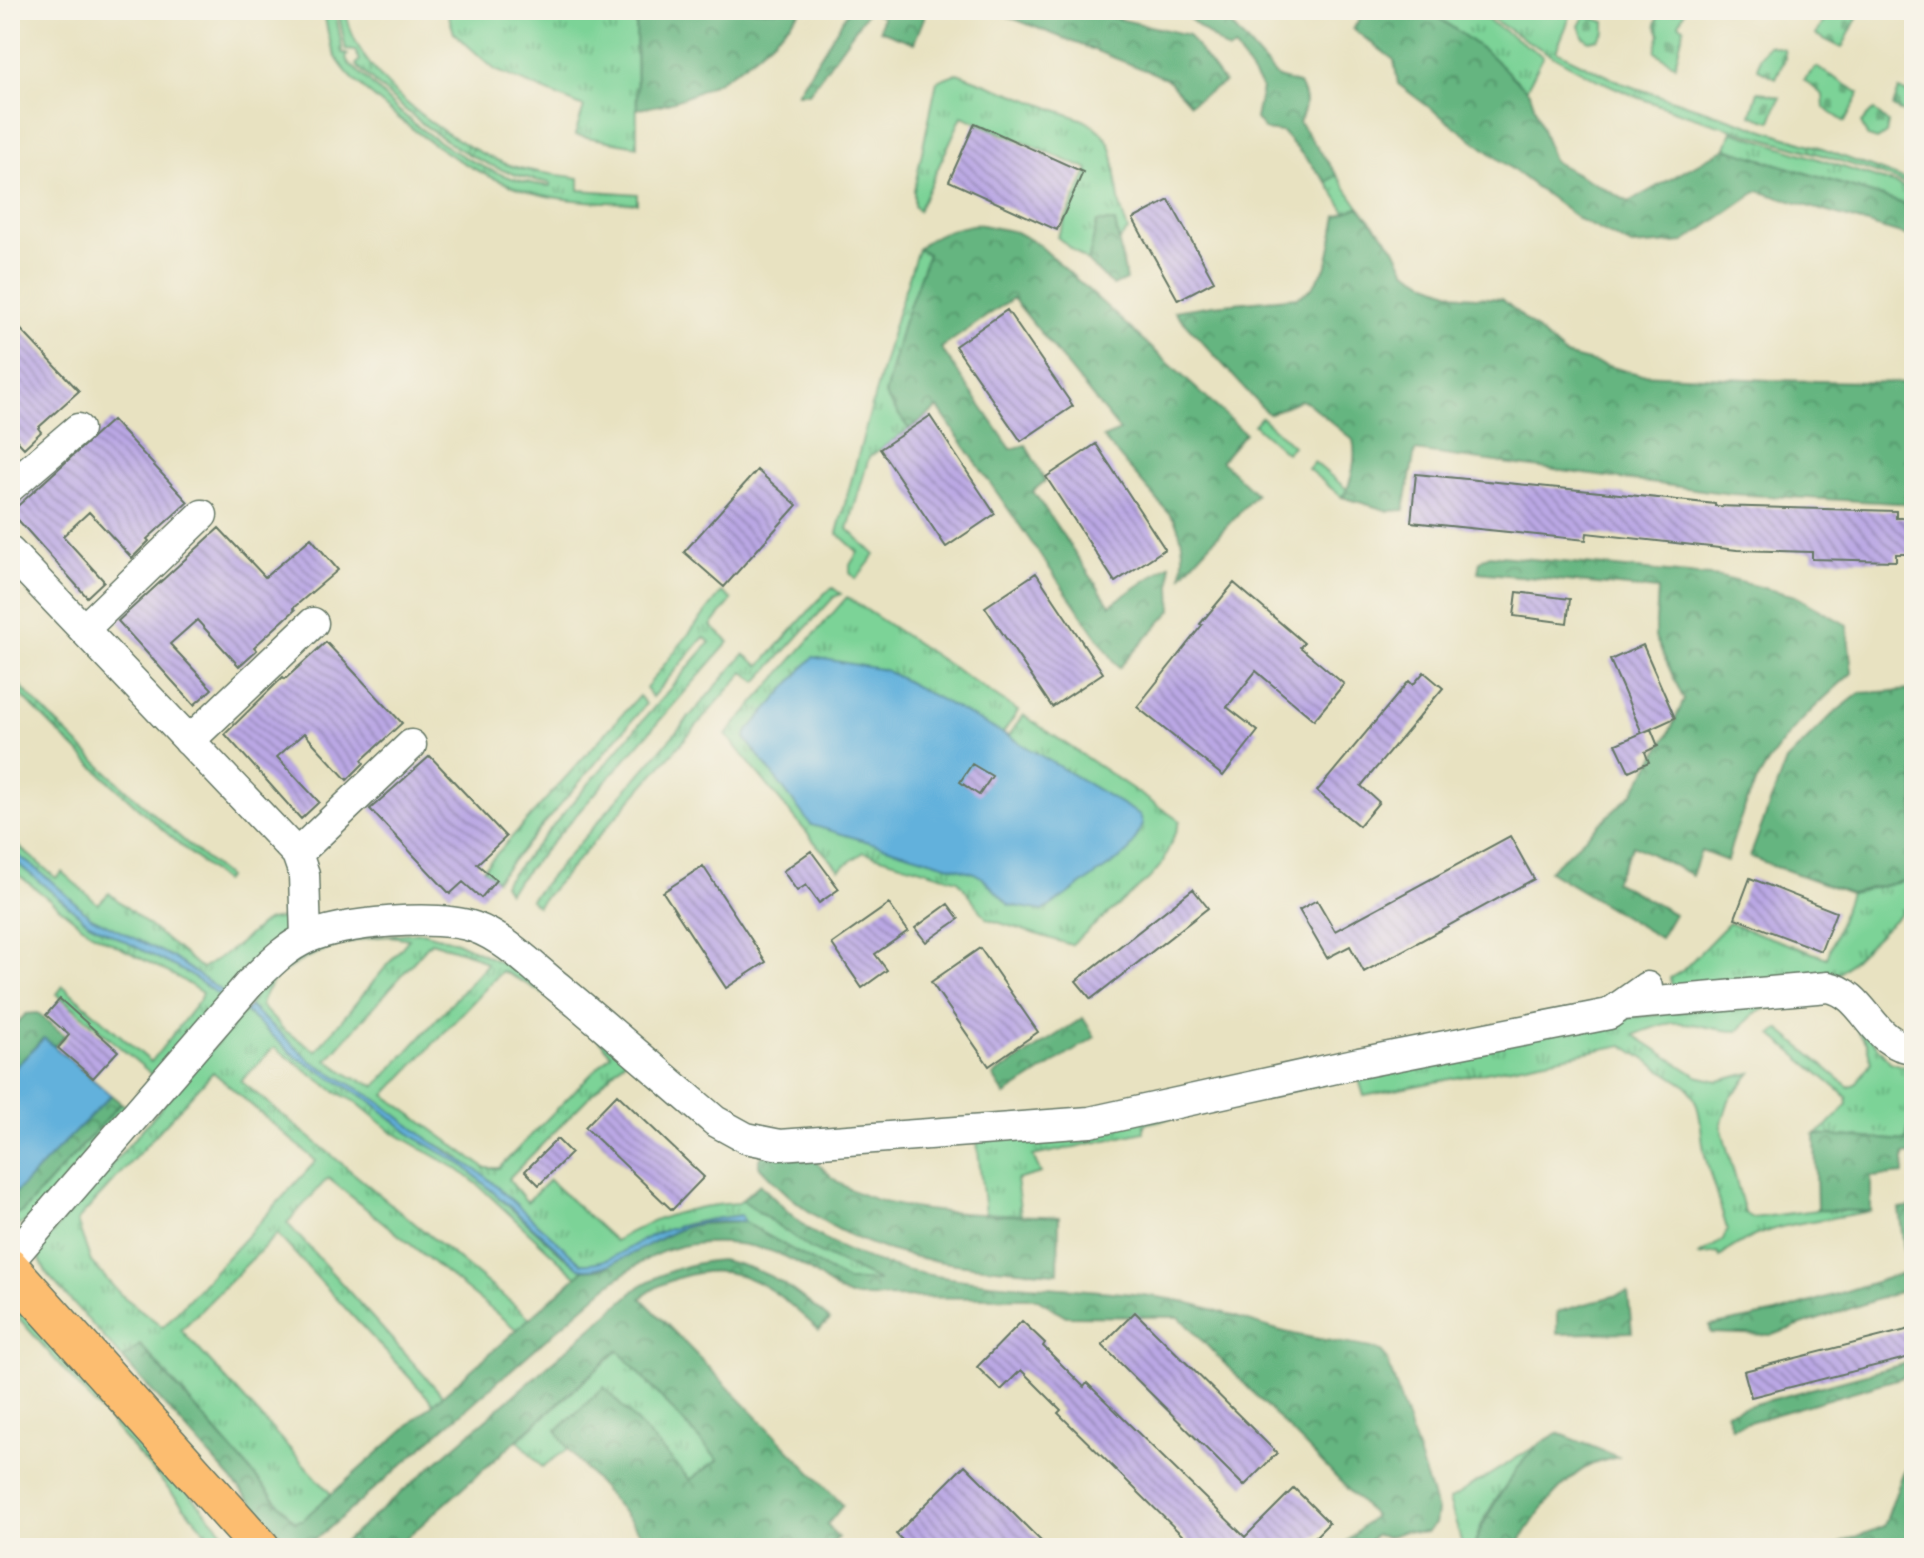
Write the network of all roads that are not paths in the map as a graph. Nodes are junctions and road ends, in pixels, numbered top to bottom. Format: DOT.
graph roads {
  1 [pos="78,429"];
  2 [pos="10,487"];
  3 [pos="202,515"];
  4 [pos="10,552"];
  5 [pos="313,623"];
  6 [pos="84,629"];
  7 [pos="189,741"];
  8 [pos="411,745"];
  9 [pos="297,854"];
  10 [pos="306,938"];
  11 [pos="1647,987"];
  12 [pos="1621,1006"];
  13 [pos="1914,1048"];
  14 [pos="10,1260"];
  15 [pos="10,1268"];
  16 [pos="261,1548"];
  1 -- 2 [label="street"];
  3 -- 6 [label="street"];
  4 -- 6 [label="street"];
  5 -- 7 [label="street"];
  6 -- 7 [label="street"];
  7 -- 9 [label="street"];
  8 -- 9 [label="street"];
  9 -- 10 [label="street"];
  10 -- 12 [label="street"];
  10 -- 14 [label="street"];
  11 -- 12 [label="street"];
  12 -- 13 [label="street"];
  15 -- 16 [label="main road"];
}
